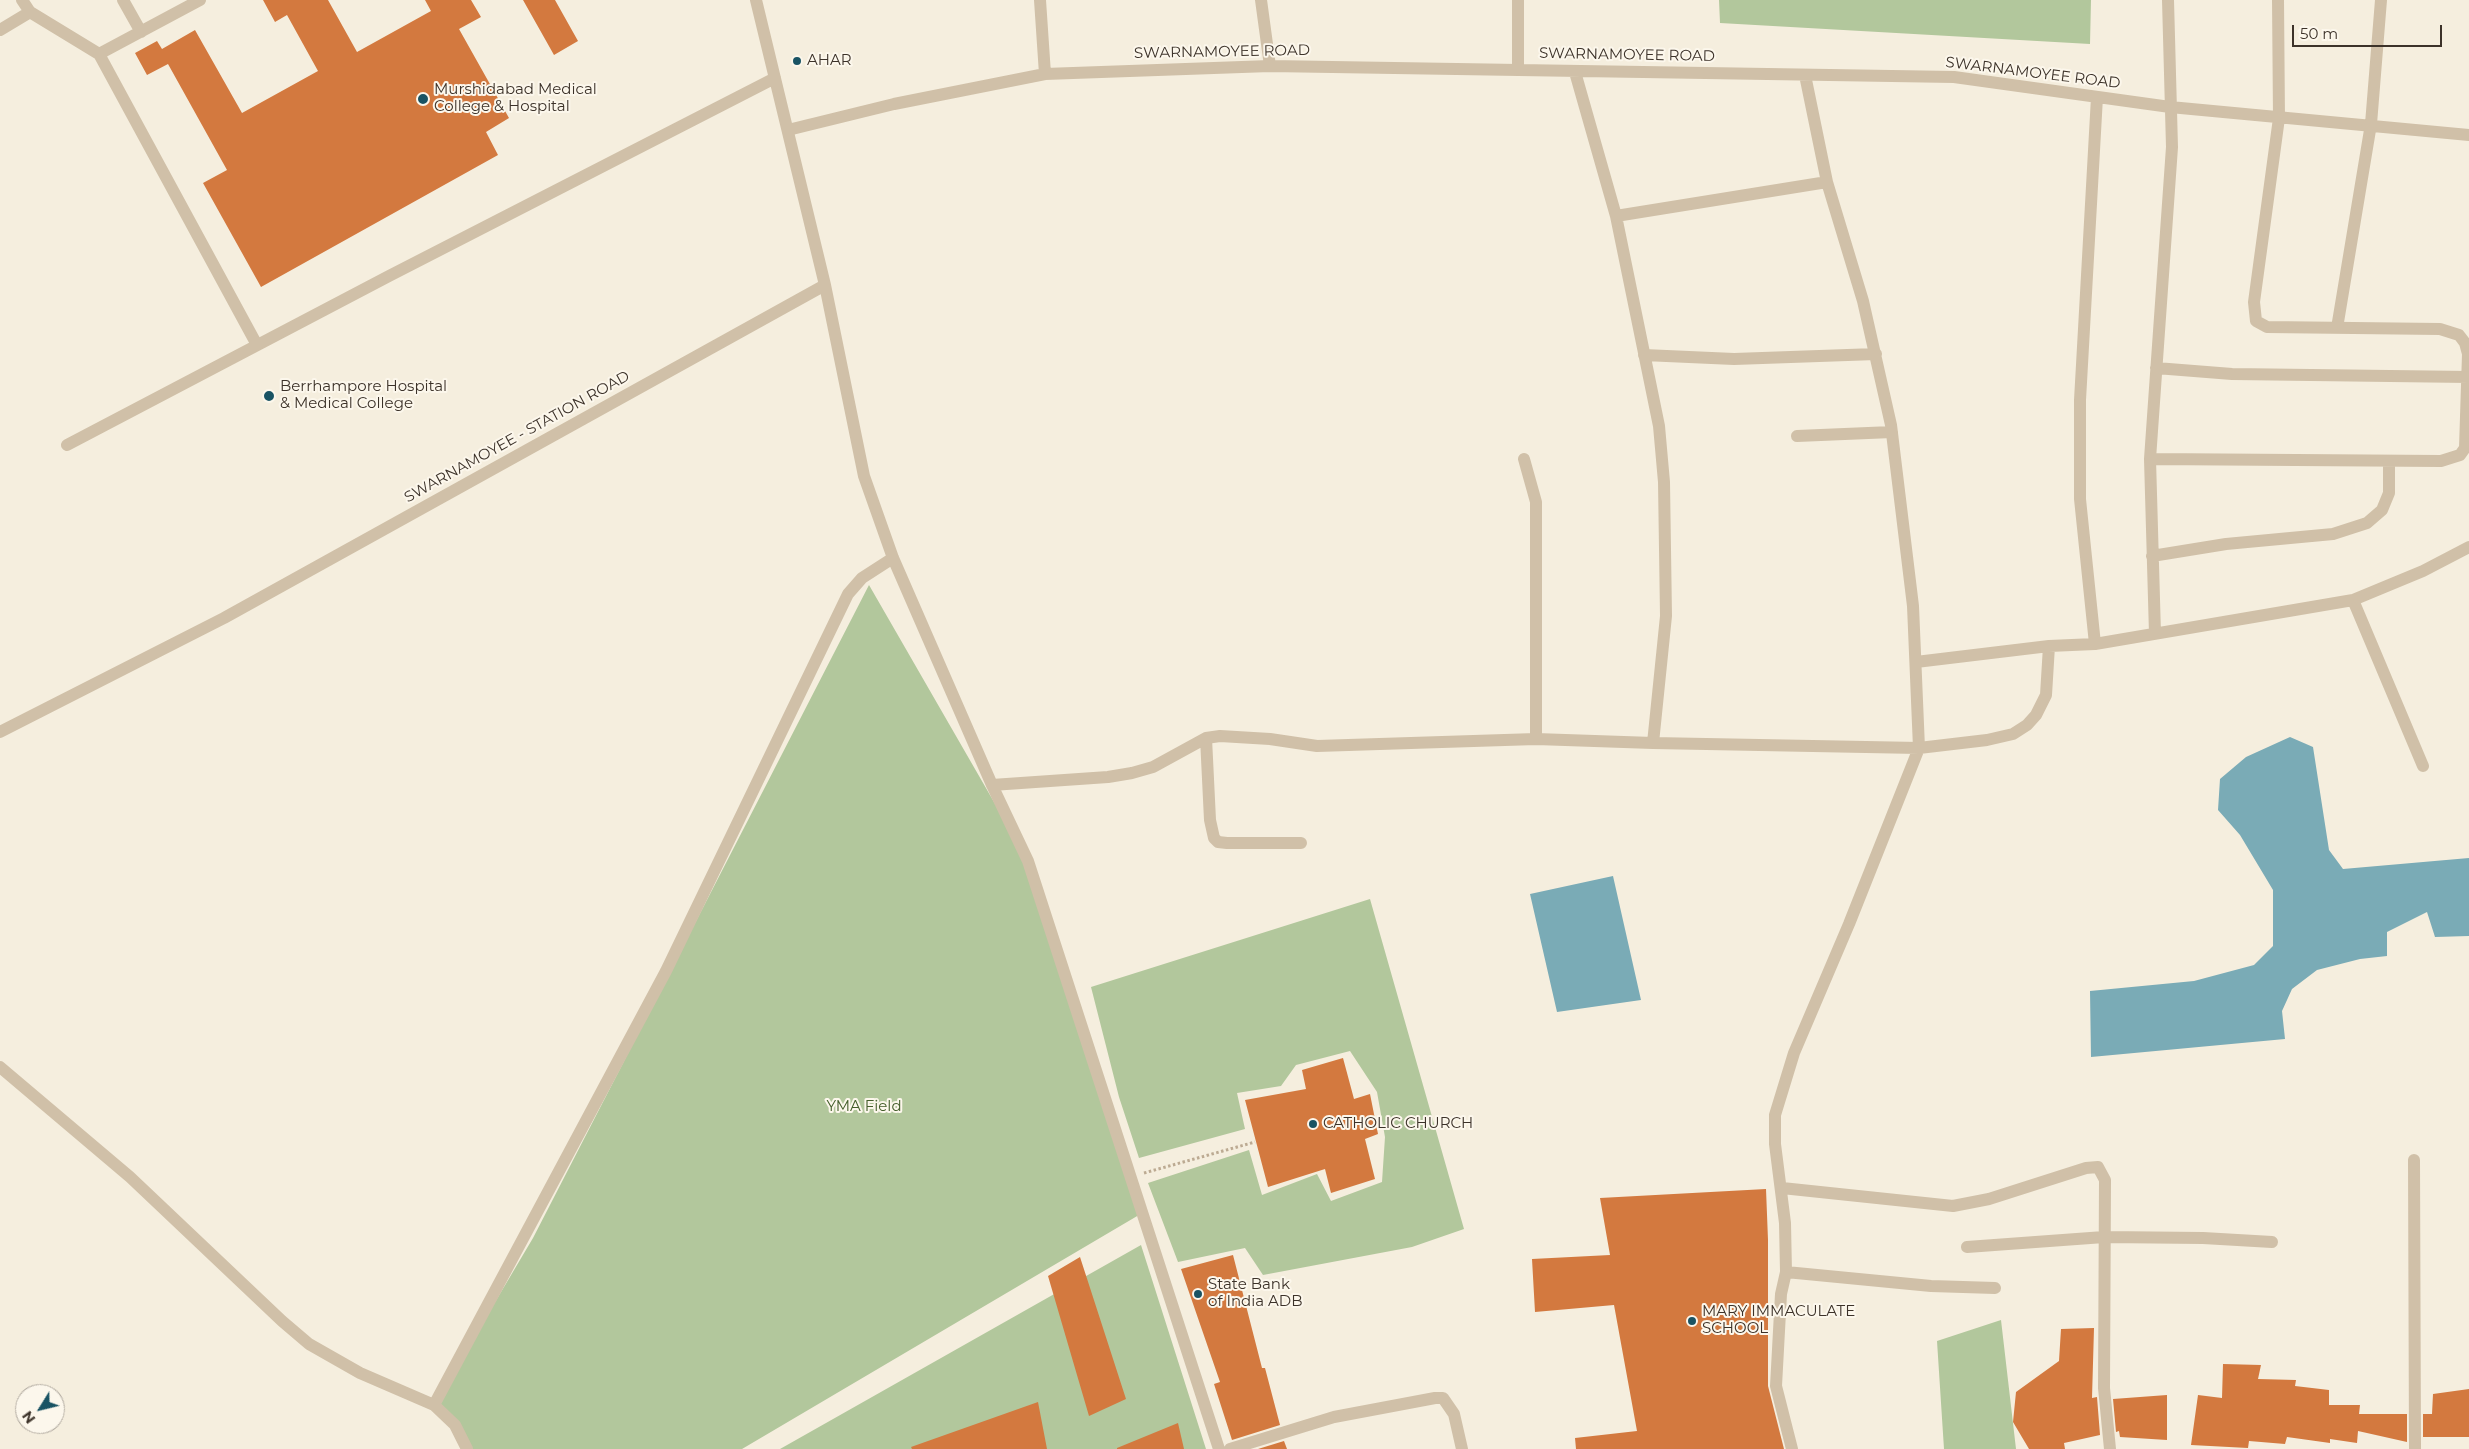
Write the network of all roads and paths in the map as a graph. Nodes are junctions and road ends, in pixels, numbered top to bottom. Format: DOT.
graph roads {
  1 [pos="22,0"];
  2 [pos="123,0"];
  3 [pos="200,0"];
  4 [pos="756,0"];
  5 [pos="1040,0"];
  6 [pos="1261,0"];
  7 [pos="1518,0"];
  8 [pos="2168,0"];
  9 [pos="2278,0"];
  10 [pos="2381,0"];
  11 [pos="30,12"];
  12 [pos="0,30"];
  13 [pos="141,32"];
  14 [pos="98,54"];
  15 [pos="1270,66"];
  16 [pos="1518,69"];
  17 [pos="1575,72"];
  18 [pos="1045,74"];
  19 [pos="1805,75"];
  20 [pos="775,78"];
  21 [pos="2097,97"];
  22 [pos="2170,107"];
  23 [pos="2279,118"];
  24 [pos="2371,124"];
  25 [pos="788,130"];
  26 [pos="2469,135"];
  27 [pos="1828,182"];
  28 [pos="1616,216"];
  29 [pos="825,285"];
  30 [pos="2336,328"];
  31 [pos="257,345"];
  32 [pos="1876,354"];
  33 [pos="1644,355"];
  34 [pos="2156,368"];
  35 [pos="2468,377"];
  36 [pos="1892,432"];
  37 [pos="1797,436"];
  38 [pos="67,445"];
  39 [pos="1524,458"];
  40 [pos="2150,459"];
  41 [pos="2389,461"];
  42 [pos="2469,547"];
  43 [pos="2152,556"];
  44 [pos="892,558"];
  45 [pos="2353,600"];
  46 [pos="2155,634"];
  47 [pos="2095,644"];
  48 [pos="2049,646"];
  49 [pos="1916,662"];
  50 [pos="0,732"];
  51 [pos="1206,738"];
  52 [pos="1536,740"];
  53 [pos="1653,743"];
  54 [pos="1919,748"];
  55 [pos="2423,766"];
  56 [pos="992,785"];
  57 [pos="1301,843"];
  58 [pos="0,1067"];
  59 [pos="1255,1142"];
  60 [pos="2414,1160"];
  61 [pos="1132,1176"];
  62 [pos="1782,1188"];
  63 [pos="2104,1237"];
  64 [pos="2272,1242"];
  65 [pos="1967,1247"];
  66 [pos="1786,1272"];
  67 [pos="1995,1288"];
  68 [pos="434,1405"];
  69 [pos="467,1449"];
  70 [pos="1219,1449"];
  71 [pos="1230,1449"];
  72 [pos="1462,1449"];
  73 [pos="1792,1449"];
  74 [pos="2110,1449"];
  75 [pos="2415,1449"];
  1 -- 11 [label="street"];
  2 -- 13 [label="street"];
  3 -- 13 [label="street"];
  4 -- 20 [label="street"];
  5 -- 18 [label="street"];
  6 -- 15 [label="street"];
  7 -- 16 [label="street"];
  8 -- 22 [label="street"];
  9 -- 23 [label="street"];
  10 -- 24 [label="street"];
  11 -- 12 [label="street"];
  11 -- 14 [label="street"];
  13 -- 14 [label="street"];
  14 -- 31 [label="street"];
  15 -- 16 [label="street, SWARNAMOYEE ROAD"];
  15 -- 18 [label="street, SWARNAMOYEE ROAD"];
  16 -- 17 [label="street, SWARNAMOYEE ROAD"];
  17 -- 19 [label="street, SWARNAMOYEE ROAD"];
  17 -- 28 [label="street"];
  18 -- 25 [label="street, SWARNAMOYEE ROAD"];
  19 -- 21 [label="street, SWARNAMOYEE ROAD"];
  19 -- 27 [label="street"];
  20 -- 25 [label="street"];
  20 -- 31 [label="street"];
  21 -- 22 [label="street, SWARNAMOYEE ROAD"];
  21 -- 47 [label="street"];
  22 -- 23 [label="street, SWARNAMOYEE ROAD"];
  22 -- 34 [label="street"];
  23 -- 24 [label="street, SWARNAMOYEE ROAD"];
  23 -- 30 [label="street"];
  24 -- 26 [label="street, SWARNAMOYEE ROAD"];
  24 -- 30 [label="street"];
  25 -- 29 [label="street"];
  27 -- 28 [label="street"];
  27 -- 32 [label="street"];
  28 -- 33 [label="street"];
  29 -- 44 [label="street"];
  29 -- 50 [label="street, SWARNAMOYEE - STATION ROAD"];
  30 -- 35 [label="street"];
  31 -- 38 [label="street"];
  32 -- 33 [label="street"];
  32 -- 36 [label="street"];
  33 -- 53 [label="street"];
  34 -- 35 [label="street"];
  34 -- 40 [label="street"];
  35 -- 41 [label="street"];
  36 -- 37 [label="street"];
  36 -- 49 [label="street"];
  39 -- 52 [label="street"];
  40 -- 41 [label="street"];
  40 -- 43 [label="street"];
  41 -- 43 [label="street"];
  42 -- 45 [label="street"];
  43 -- 46 [label="street"];
  44 -- 56 [label="street"];
  44 -- 68 [label="street"];
  45 -- 46 [label="street"];
  45 -- 55 [label="street"];
  46 -- 47 [label="street"];
  47 -- 48 [label="street"];
  48 -- 49 [label="street"];
  48 -- 54 [label="street"];
  49 -- 54 [label="street"];
  51 -- 52 [label="street"];
  51 -- 56 [label="street"];
  51 -- 57 [label="street"];
  52 -- 53 [label="street"];
  53 -- 54 [label="street"];
  54 -- 62 [label="street"];
  56 -- 61 [label="street"];
  58 -- 68 [label="street"];
  59 -- 61 [label="path"];
  60 -- 75 [label="street"];
  61 -- 70 [label="street"];
  62 -- 63 [label="street"];
  62 -- 66 [label="street"];
  63 -- 64 [label="street"];
  63 -- 65 [label="street"];
  63 -- 74 [label="street"];
  66 -- 67 [label="street"];
  66 -- 73 [label="street"];
  68 -- 69 [label="street"];
  71 -- 72 [label="street"];
}
